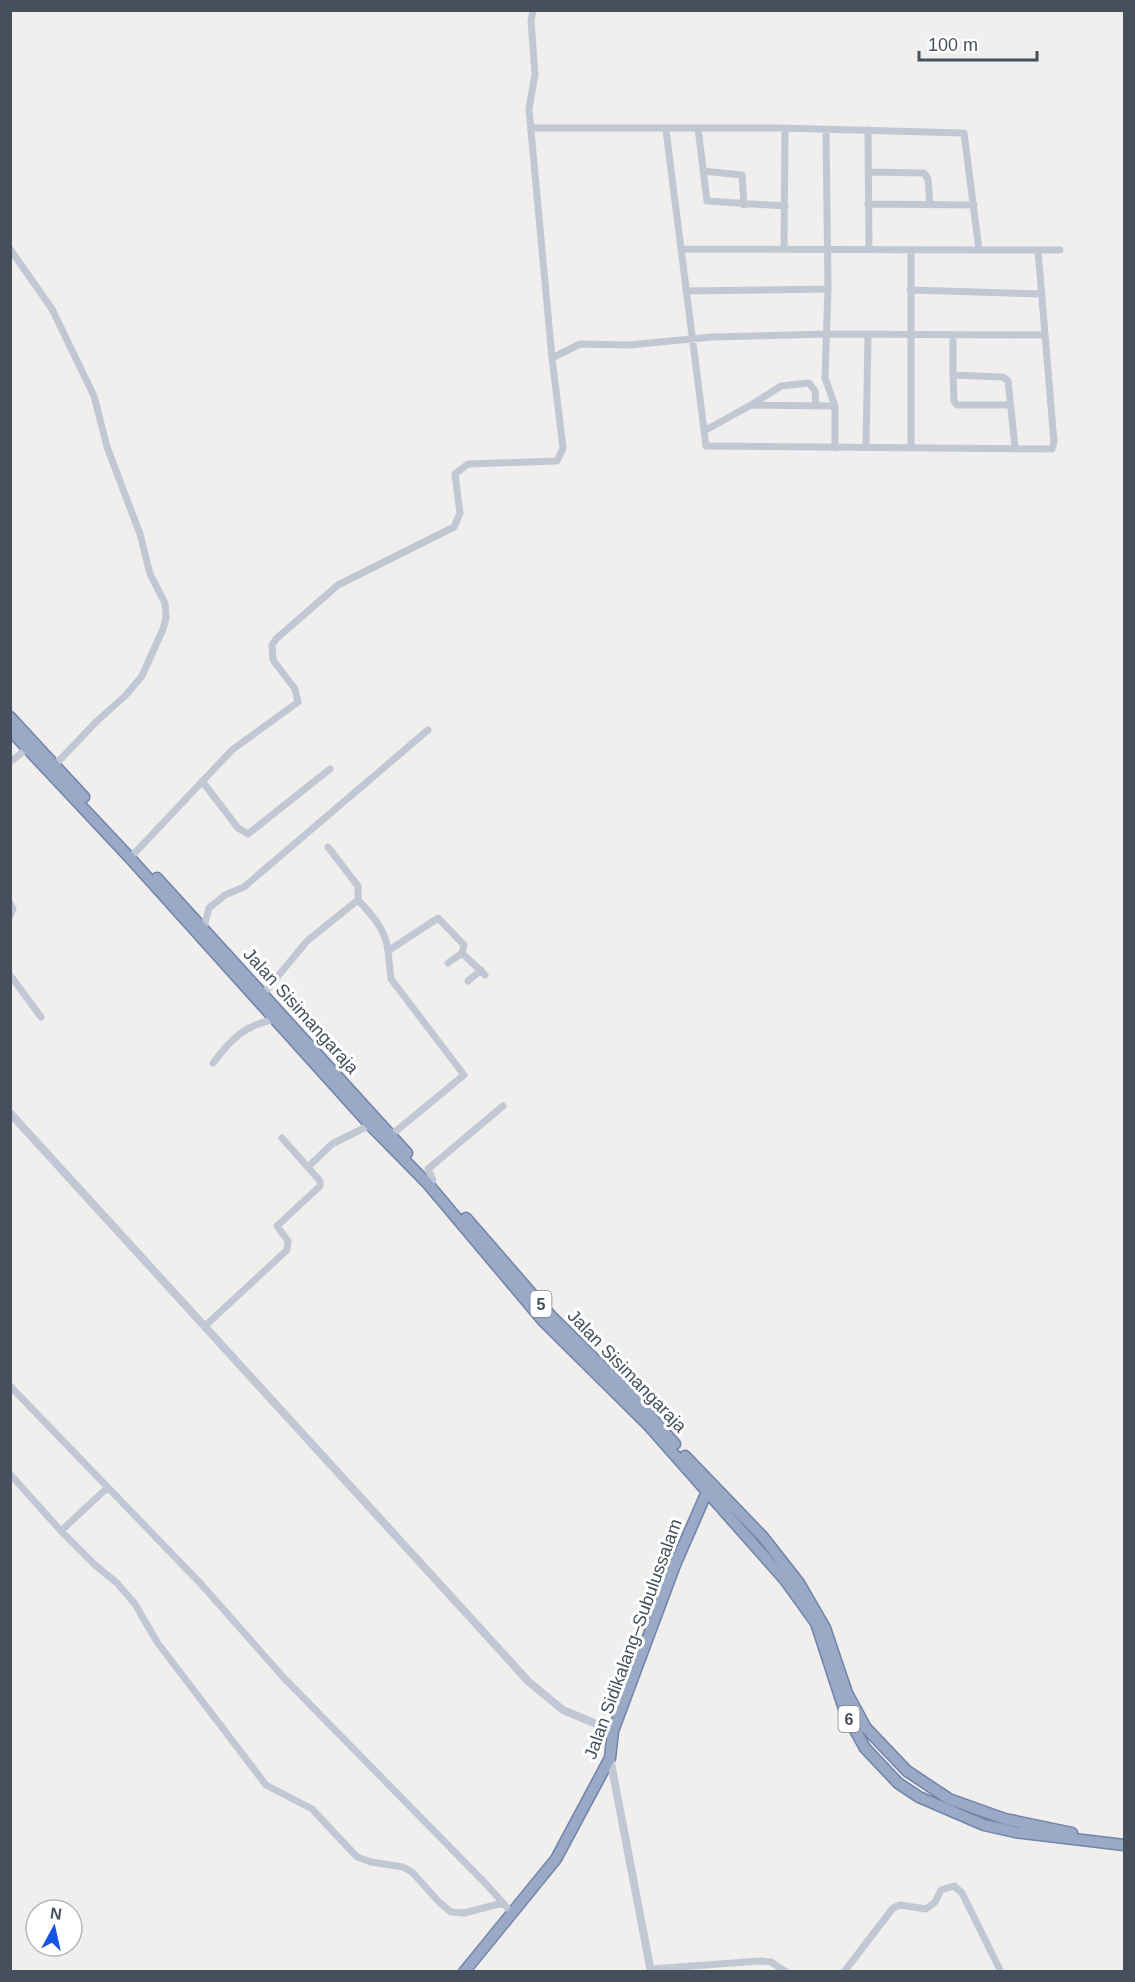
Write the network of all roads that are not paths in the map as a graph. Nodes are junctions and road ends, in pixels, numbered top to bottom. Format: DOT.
graph roads {
  1 [pos="533,10"];
  2 [pos="532,128"];
  3 [pos="698,128"];
  4 [pos="785,129"];
  5 [pos="666,130"];
  6 [pos="826,130"];
  7 [pos="868,130"];
  8 [pos="703,171"];
  9 [pos="868,172"];
  10 [pos="868,204"];
  11 [pos="744,205"];
  12 [pos="930,205"];
  13 [pos="974,205"];
  14 [pos="784,206"];
  15 [pos="784,248"];
  16 [pos="827,248"];
  17 [pos="10,249"];
  18 [pos="682,249"];
  19 [pos="869,249"];
  20 [pos="911,250"];
  21 [pos="979,250"];
  22 [pos="1038,250"];
  23 [pos="1060,250"];
  24 [pos="828,289"];
  25 [pos="910,290"];
  26 [pos="686,291"];
  27 [pos="1042,294"];
  28 [pos="828,334"];
  29 [pos="867,334"];
  30 [pos="910,334"];
  31 [pos="953,335"];
  32 [pos="1045,335"];
  33 [pos="693,340"];
  34 [pos="552,358"];
  35 [pos="953,375"];
  36 [pos="751,405"];
  37 [pos="1010,405"];
  38 [pos="816,406"];
  39 [pos="835,406"];
  40 [pos="704,431"];
  41 [pos="867,447"];
  42 [pos="1015,447"];
  43 [pos="835,448"];
  44 [pos="911,448"];
  45 [pos="10,717"];
  46 [pos="10,730"];
  47 [pos="428,730"];
  48 [pos="28,748"];
  49 [pos="10,762"];
  50 [pos="55,765"];
  51 [pos="330,769"];
  52 [pos="61,776"];
  53 [pos="201,781"];
  54 [pos="328,847"];
  55 [pos="132,855"];
  56 [pos="358,900"];
  57 [pos="10,903"];
  58 [pos="10,916"];
  59 [pos="202,931"];
  60 [pos="388,951"];
  61 [pos="462,953"];
  62 [pos="448,963"];
  63 [pos="10,975"];
  64 [pos="468,981"];
  65 [pos="262,997"];
  66 [pos="41,1017"];
  67 [pos="276,1019"];
  68 [pos="213,1063"];
  69 [pos="503,1106"];
  70 [pos="10,1113"];
  71 [pos="370,1125"];
  72 [pos="282,1138"];
  73 [pos="395,1145"];
  74 [pos="308,1167"];
  75 [pos="431,1182"];
  76 [pos="205,1326"];
  77 [pos="10,1386"];
  78 [pos="10,1474"];
  79 [pos="706,1487"];
  80 [pos="106,1488"];
  81 [pos="60,1531"];
  82 [pos="613,1731"];
  83 [pos="610,1758"];
  84 [pos="1125,1845"];
  85 [pos="503,1903"];
  86 [pos="511,1912"];
  87 [pos="651,1970"];
  88 [pos="464,1971"];
  89 [pos="786,1971"];
  90 [pos="844,1971"];
  91 [pos="1001,1971"];
  1 -- 2 [label="street"];
  2 -- 5 [label="street"];
  2 -- 34 [label="street"];
  3 -- 4 [label="street"];
  3 -- 5 [label="street"];
  3 -- 8 [label="street"];
  4 -- 6 [label="street"];
  4 -- 14 [label="street"];
  5 -- 18 [label="street"];
  6 -- 7 [label="street"];
  6 -- 16 [label="street"];
  7 -- 9 [label="street"];
  7 -- 13 [label="street"];
  8 -- 11 [label="street"];
  8 -- 11 [label="street"];
  9 -- 10 [label="street"];
  9 -- 12 [label="street"];
  10 -- 12 [label="street"];
  10 -- 19 [label="street"];
  11 -- 14 [label="street"];
  12 -- 13 [label="street"];
  13 -- 21 [label="street"];
  14 -- 15 [label="street"];
  15 -- 16 [label="street"];
  15 -- 18 [label="street"];
  16 -- 19 [label="street"];
  16 -- 24 [label="street"];
  17 -- 50 [label="street"];
  18 -- 26 [label="street"];
  19 -- 20 [label="street"];
  20 -- 21 [label="street"];
  20 -- 25 [label="street"];
  21 -- 22 [label="street"];
  22 -- 23 [label="street"];
  22 -- 27 [label="street"];
  24 -- 26 [label="street"];
  24 -- 28 [label="street"];
  25 -- 27 [label="street"];
  25 -- 30 [label="street"];
  26 -- 33 [label="street"];
  27 -- 32 [label="street"];
  28 -- 29 [label="street"];
  28 -- 33 [label="street"];
  28 -- 39 [label="street"];
  29 -- 30 [label="street"];
  29 -- 41 [label="street"];
  30 -- 31 [label="street"];
  30 -- 44 [label="street"];
  31 -- 32 [label="street"];
  31 -- 35 [label="street"];
  32 -- 42 [label="street"];
  33 -- 34 [label="street"];
  33 -- 40 [label="street"];
  34 -- 53 [label="street"];
  35 -- 37 [label="street"];
  35 -- 37 [label="street"];
  36 -- 38 [label="street"];
  36 -- 38 [label="street"];
  36 -- 40 [label="street"];
  37 -- 42 [label="street"];
  38 -- 39 [label="street"];
  39 -- 43 [label="street"];
  40 -- 43 [label="street"];
  41 -- 43 [label="street"];
  41 -- 44 [label="street"];
  42 -- 44 [label="street"];
  45 -- 50 [label="highway, Jalan Sisimangaraja / 5"];
  46 -- 48 [label="highway, Jalan Sisimangaraja / 5"];
  47 -- 59 [label="street"];
  48 -- 49 [label="street"];
  48 -- 52 [label="highway, Jalan Sisimangaraja / 5"];
  50 -- 52 [label="highway, Jalan Sisimangaraja / 5"];
  51 -- 53 [label="street"];
  52 -- 55 [label="highway, Jalan Sisimangaraja / 5"];
  53 -- 55 [label="street"];
  54 -- 56 [label="street"];
  55 -- 59 [label="highway, Jalan Sisimangaraja / 5"];
  56 -- 60 [label="street"];
  56 -- 65 [label="street"];
  57 -- 58 [label="street"];
  59 -- 65 [label="highway, Jalan Sisimangaraja / 5"];
  60 -- 61 [label="street"];
  60 -- 73 [label="street"];
  61 -- 62 [label="street"];
  61 -- 64 [label="street"];
  63 -- 66 [label="street"];
  65 -- 67 [label="highway, Jalan Sisimangaraja / 5"];
  65 -- 73 [label="highway, Jalan Sisimangaraja / 5"];
  67 -- 68 [label="street"];
  67 -- 71 [label="highway, Jalan Sisimangaraja / 5"];
  69 -- 75 [label="street"];
  70 -- 76 [label="street"];
  71 -- 73 [label="highway, Jalan Sisimangaraja / 5"];
  71 -- 74 [label="street"];
  72 -- 74 [label="street"];
  73 -- 75 [label="highway, Jalan Sisimangaraja / 5"];
  74 -- 76 [label="street"];
  75 -- 79 [label="highway, Jalan Sisimangaraja / 5"];
  76 -- 82 [label="street"];
  77 -- 80 [label="street"];
  78 -- 81 [label="street"];
  79 -- 82 [label="highway, Jalan Sidikalang–Subulussalam"];
  79 -- 84 [label="highway, Jalan Sisimangaraja / 5"];
  80 -- 81 [label="street"];
  80 -- 85 [label="street"];
  81 -- 85 [label="street"];
  82 -- 83 [label="highway, Jalan Sidikalang–Subulussalam"];
  83 -- 86 [label="highway, Jalan Sidikalang–Subulussalam"];
  83 -- 87 [label="street"];
  85 -- 86 [label="street"];
  86 -- 88 [label="highway, Jalan Sidikalang–Subulussalam"];
  87 -- 89 [label="street"];
  90 -- 91 [label="street"];
}
